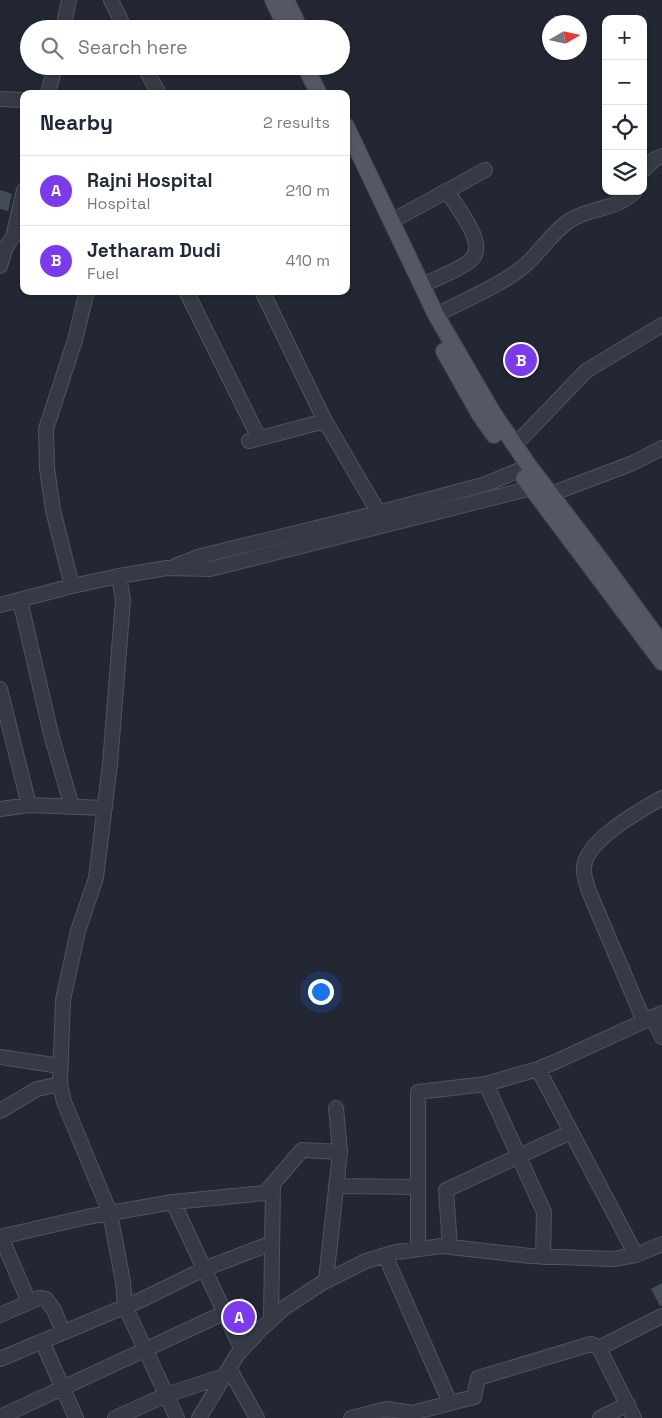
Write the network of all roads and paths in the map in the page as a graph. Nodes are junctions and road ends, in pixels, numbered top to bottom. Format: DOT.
graph roads {
  1 [pos="69,0"];
  2 [pos="111,0"];
  3 [pos="279,1"];
  4 [pos="65,20"];
  5 [pos="121,20"];
  6 [pos="284,20"];
  7 [pos="293,20"];
  8 [pos="53,75"];
  9 [pos="148,75"];
  10 [pos="310,75"];
  11 [pos="322,75"];
  12 [pos="49,90"];
  13 [pos="156,90"];
  14 [pos="317,90"];
  15 [pos="329,90"];
  16 [pos="0,99"];
  17 [pos="20,100"];
  18 [pos="350,134"];
  19 [pos="662,156"];
  20 [pos="350,159"];
  21 [pos="647,165"];
  22 [pos="485,170"];
  23 [pos="447,191"];
  24 [pos="630,195"];
  25 [pos="392,221"];
  26 [pos="20,222"];
  27 [pos="18,238"];
  28 [pos="0,266"];
  29 [pos="422,285"];
  30 [pos="86,295"];
  31 [pos="188,295"];
  32 [pos="264,295"];
  33 [pos="436,315"];
  34 [pos="662,325"];
  35 [pos="325,420"];
  36 [pos="515,445"];
  37 [pos="662,448"];
  38 [pos="524,468"];
  39 [pos="542,489"];
  40 [pos="382,519"];
  41 [pos="119,576"];
  42 [pos="72,586"];
  43 [pos="20,600"];
  44 [pos="0,605"];
  45 [pos="662,644"];
  46 [pos="662,662"];
  47 [pos="0,689"];
  48 [pos="662,798"];
  49 [pos="29,805"];
  50 [pos="72,807"];
  51 [pos="105,808"];
  52 [pos="0,809"];
  53 [pos="653,1017"];
  54 [pos="662,1037"];
  55 [pos="0,1057"];
  56 [pos="60,1066"];
  57 [pos="538,1069"];
  58 [pos="60,1084"];
  59 [pos="486,1084"];
  60 [pos="336,1108"];
  61 [pos="0,1111"];
  62 [pos="571,1132"];
  63 [pos="340,1152"];
  64 [pos="518,1157"];
  65 [pos="272,1185"];
  66 [pos="336,1186"];
  67 [pos="418,1187"];
  68 [pos="173,1202"];
  69 [pos="110,1213"];
  70 [pos="1,1237"];
  71 [pos="272,1242"];
  72 [pos="662,1244"];
  73 [pos="450,1247"];
  74 [pos="418,1248"];
  75 [pos="385,1255"];
  76 [pos="636,1255"];
  77 [pos="543,1257"];
  78 [pos="204,1269"];
  79 [pos="326,1280"];
  80 [pos="29,1302"];
  81 [pos="125,1306"];
  82 [pos="224,1313"];
  83 [pos="0,1315"];
  84 [pos="662,1316"];
  85 [pos="271,1320"];
  86 [pos="63,1332"];
  87 [pos="42,1341"];
  88 [pos="599,1348"];
  89 [pos="146,1349"];
  90 [pos="242,1350"];
  91 [pos="0,1359"];
  92 [pos="226,1372"];
  93 [pos="62,1388"];
  94 [pos="166,1395"];
  95 [pos="450,1403"];
  96 [pos="628,1404"];
  97 [pos="413,1415"];
  98 [pos="0,1416"];
  99 [pos="76,1418"];
  100 [pos="115,1418"];
  101 [pos="177,1418"];
  102 [pos="199,1418"];
  103 [pos="257,1418"];
  104 [pos="351,1418"];
  105 [pos="600,1418"];
  106 [pos="634,1418"];
  1 -- 4 [label="street"];
  2 -- 5 [label="street"];
  3 -- 6 [label="main road"];
  3 -- 7 [label="main road"];
  8 -- 12 [label="street"];
  9 -- 13 [label="street"];
  10 -- 14 [label="main road"];
  11 -- 15 [label="main road"];
  16 -- 17 [label="street"];
  18 -- 25 [label="main road"];
  19 -- 21 [label="street"];
  20 -- 38 [label="main road"];
  22 -- 23 [label="street"];
  23 -- 25 [label="street"];
  23 -- 29 [label="street"];
  24 -- 33 [label="street"];
  25 -- 29 [label="main road"];
  26 -- 27 [label="street"];
  27 -- 28 [label="street"];
  29 -- 33 [label="main road"];
  30 -- 42 [label="street"];
  31 -- 35 [label="street"];
  32 -- 35 [label="street"];
  33 -- 36 [label="main road"];
  34 -- 36 [label="street"];
  35 -- 40 [label="street"];
  36 -- 38 [label="main road"];
  37 -- 39 [label="street"];
  38 -- 39 [label="main road"];
  38 -- 40 [label="street"];
  39 -- 40 [label="street"];
  39 -- 45 [label="main road"];
  39 -- 46 [label="main road"];
  40 -- 41 [label="street"];
  41 -- 42 [label="street"];
  41 -- 51 [label="street"];
  42 -- 43 [label="street"];
  43 -- 44 [label="street"];
  43 -- 50 [label="street"];
  47 -- 49 [label="street"];
  48 -- 53 [label="street"];
  49 -- 50 [label="street"];
  49 -- 52 [label="street"];
  50 -- 51 [label="street"];
  51 -- 56 [label="street"];
  53 -- 54 [label="street"];
  53 -- 57 [label="street"];
  55 -- 56 [label="street"];
  56 -- 58 [label="street"];
  57 -- 59 [label="street"];
  57 -- 62 [label="street"];
  58 -- 61 [label="street"];
  58 -- 69 [label="street"];
  59 -- 64 [label="street"];
  59 -- 67 [label="street"];
  60 -- 63 [label="street"];
  62 -- 64 [label="street"];
  62 -- 76 [label="street"];
  63 -- 65 [label="street"];
  63 -- 66 [label="street"];
  64 -- 73 [label="street"];
  64 -- 77 [label="street"];
  65 -- 68 [label="street"];
  65 -- 71 [label="street"];
  66 -- 67 [label="street"];
  66 -- 79 [label="street"];
  67 -- 74 [label="street"];
  68 -- 69 [label="street"];
  68 -- 78 [label="street"];
  69 -- 70 [label="street"];
  69 -- 81 [label="street"];
  70 -- 80 [label="street"];
  71 -- 78 [label="street"];
  71 -- 85 [label="street"];
  72 -- 76 [label="street"];
  73 -- 74 [label="street"];
  73 -- 77 [label="street"];
  74 -- 75 [label="street"];
  75 -- 79 [label="street"];
  75 -- 95 [label="street"];
  76 -- 77 [label="street"];
  78 -- 81 [label="street"];
  78 -- 82 [label="street"];
  79 -- 85 [label="street"];
  80 -- 83 [label="street"];
  80 -- 86 [label="street"];
  81 -- 86 [label="street"];
  81 -- 89 [label="street"];
  82 -- 89 [label="street"];
  82 -- 90 [label="street"];
  84 -- 88 [label="street"];
  85 -- 90 [label="street"];
  86 -- 87 [label="street"];
  87 -- 91 [label="street"];
  87 -- 93 [label="street"];
  88 -- 95 [label="street"];
  88 -- 96 [label="street"];
  89 -- 93 [label="street"];
  89 -- 94 [label="street"];
  90 -- 92 [label="street"];
  92 -- 94 [label="street"];
  92 -- 102 [label="street"];
  92 -- 103 [label="street"];
  93 -- 98 [label="street"];
  93 -- 99 [label="street"];
  94 -- 100 [label="street"];
  94 -- 101 [label="street"];
  95 -- 97 [label="street"];
  96 -- 105 [label="street"];
  96 -- 106 [label="street"];
  97 -- 104 [label="street"];
}
